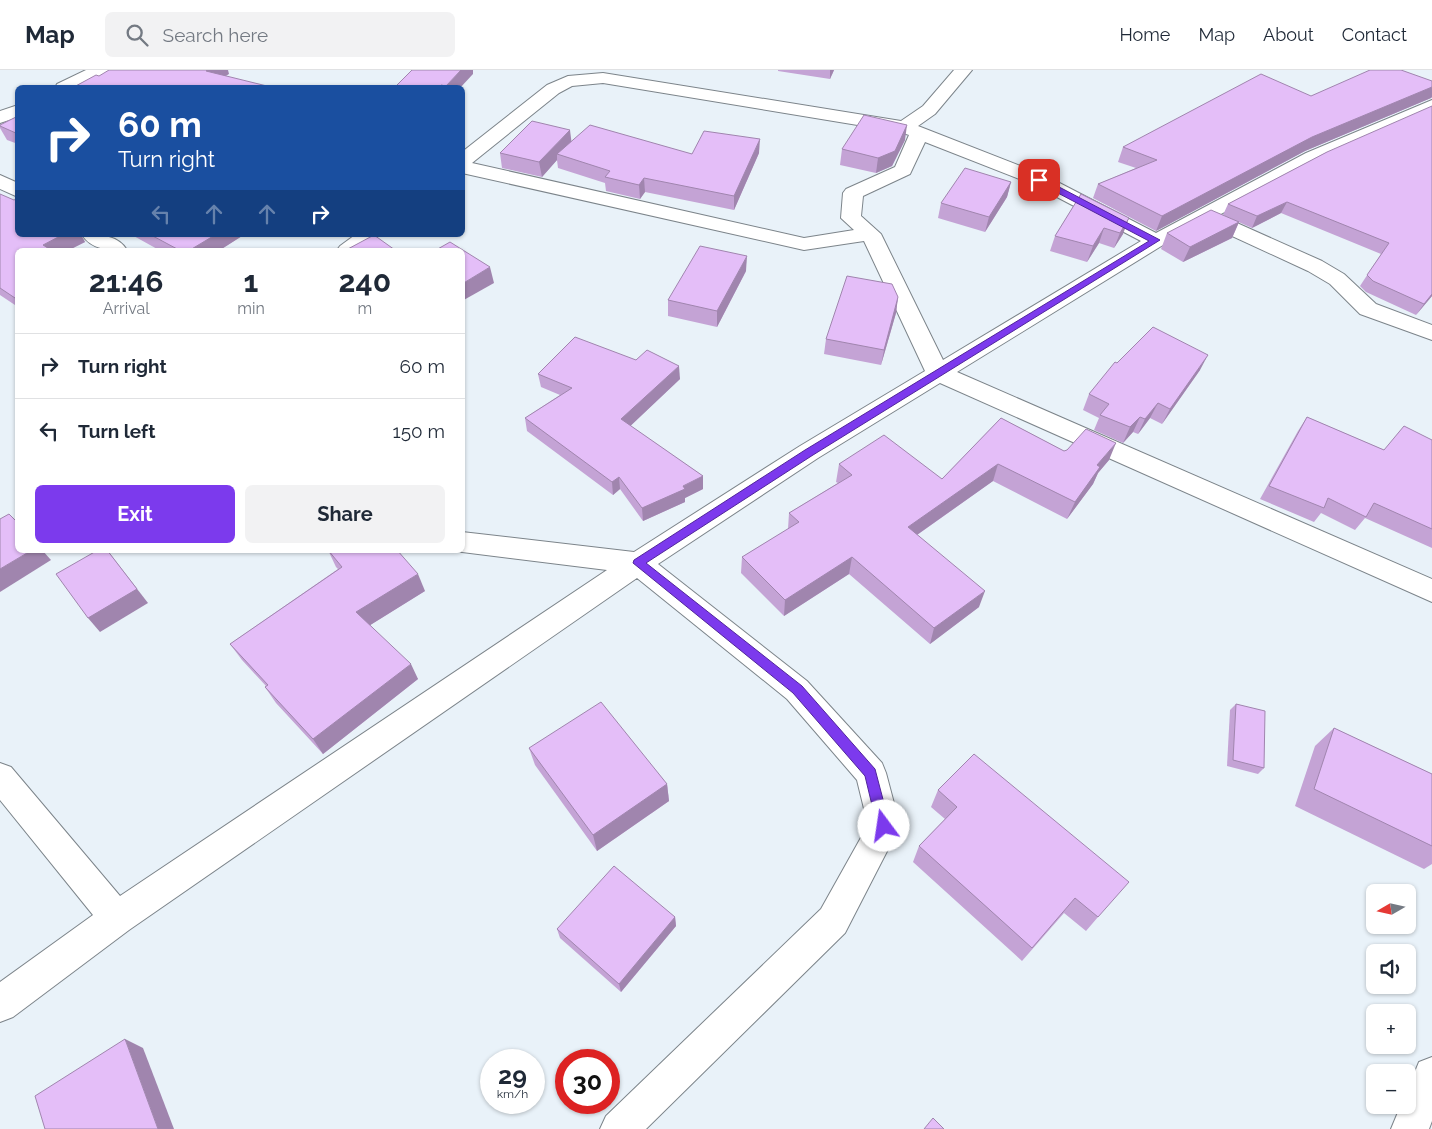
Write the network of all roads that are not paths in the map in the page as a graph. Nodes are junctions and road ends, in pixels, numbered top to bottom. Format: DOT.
graph roads {
  1 [pos="100,70"];
  2 [pos="963,70"];
  3 [pos="70,85"];
  4 [pos="1432,105"];
  5 [pos="15,111"];
  6 [pos="0,118"];
  7 [pos="911,130"];
  8 [pos="465,160"];
  9 [pos="465,168"];
  10 [pos="0,181"];
  11 [pos="15,189"];
  12 [pos="1203,215"];
  13 [pos="871,234"];
  14 [pos="95,237"];
  15 [pos="366,237"];
  16 [pos="1156,240"];
  17 [pos="114,248"];
  18 [pos="349,248"];
  19 [pos="1432,332"];
  20 [pos="938,373"];
  21 [pos="465,542"];
  22 [pos="638,563"];
  23 [pos="1432,591"];
  24 [pos="0,778"];
  25 [pos="117,918"];
  26 [pos="0,1004"];
  27 [pos="1432,1074"];
  28 [pos="619,1129"];
  29 [pos="1410,1129"];
  1 -- 3 [label="street"];
  2 -- 7 [label="street"];
  4 -- 12 [label="street"];
  5 -- 6 [label="street"];
  7 -- 8 [label="street"];
  7 -- 13 [label="street"];
  7 -- 16 [label="street"];
  9 -- 13 [label="street"];
  10 -- 11 [label="street"];
  12 -- 16 [label="street"];
  12 -- 19 [label="street"];
  13 -- 20 [label="street"];
  14 -- 17 [label="street"];
  15 -- 18 [label="street"];
  16 -- 20 [label="street"];
  20 -- 22 [label="street"];
  20 -- 23 [label="street"];
  21 -- 22 [label="street"];
  22 -- 25 [label="street"];
  22 -- 28 [label="street"];
  24 -- 25 [label="street"];
  25 -- 26 [label="street"];
  27 -- 29 [label="street"];
}
